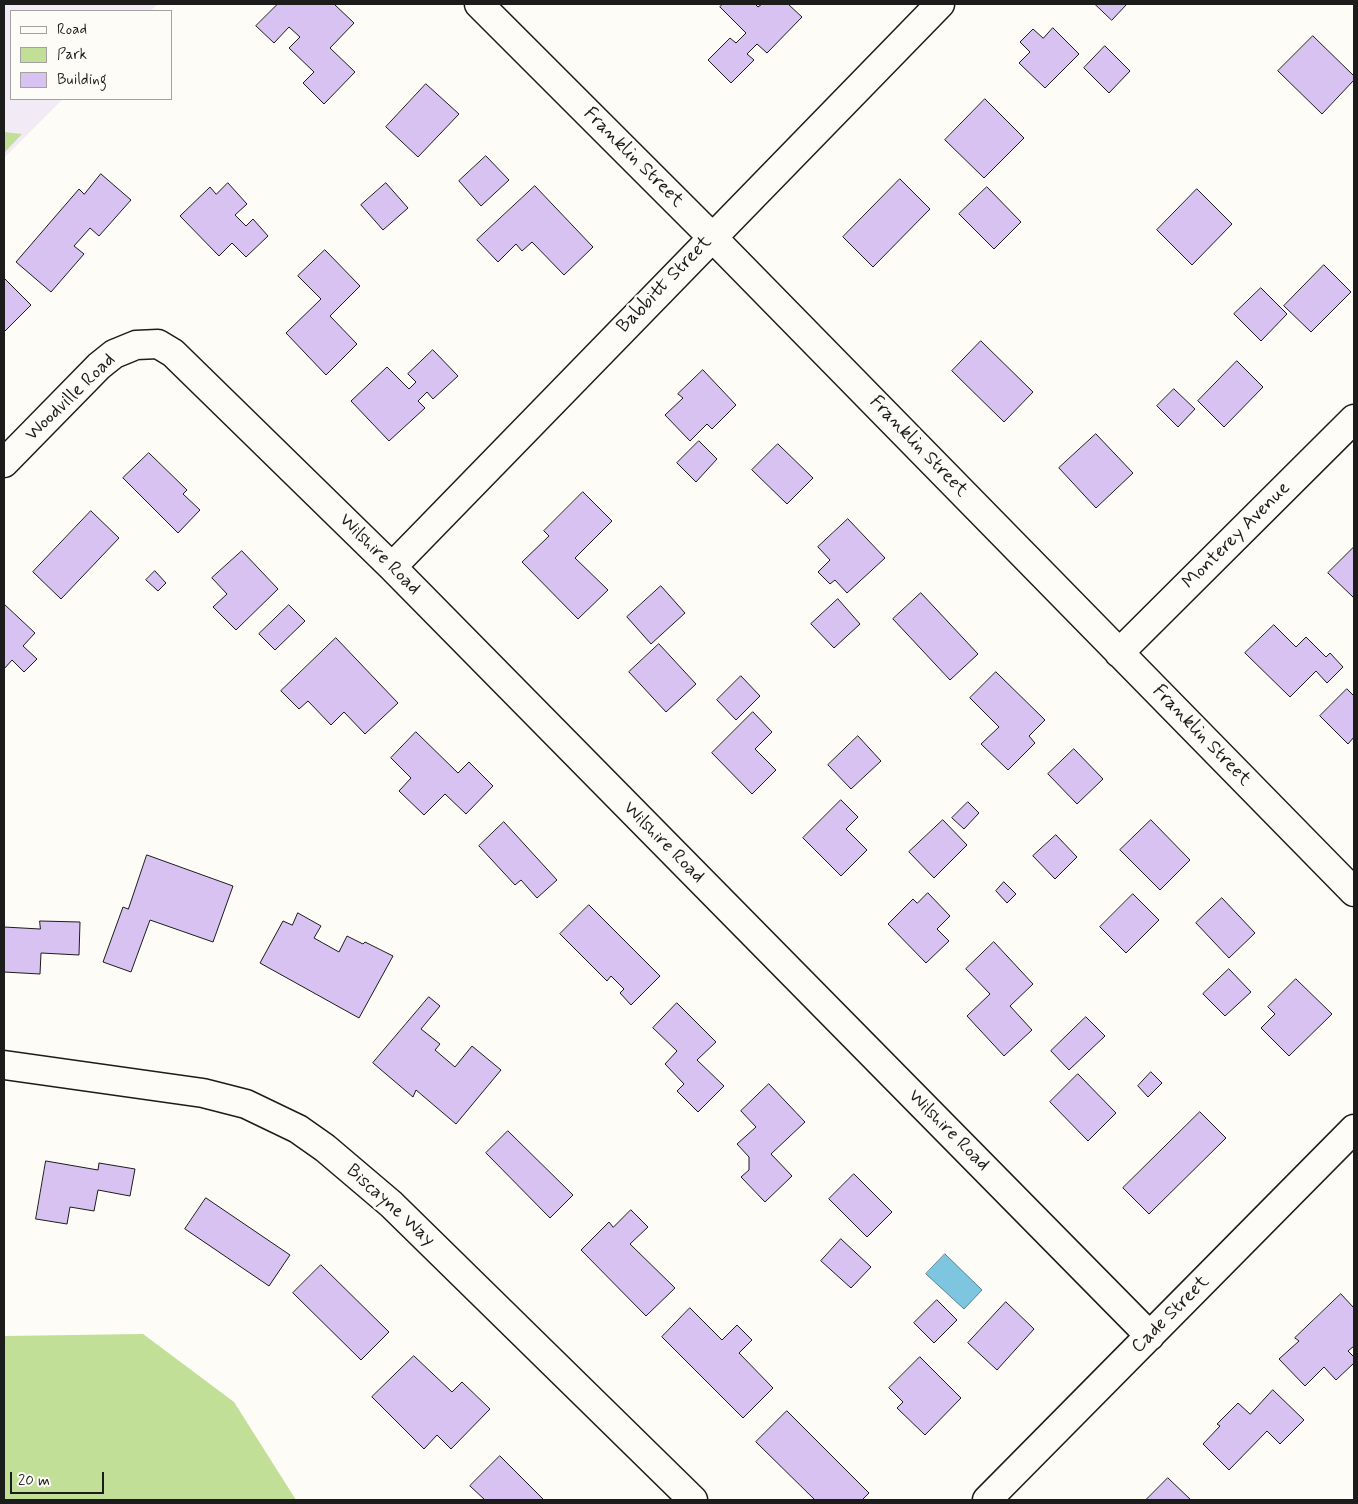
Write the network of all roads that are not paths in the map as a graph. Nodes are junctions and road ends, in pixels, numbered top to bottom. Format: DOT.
graph roads {
  1 [pos="479,4"];
  2 [pos="940,4"];
  3 [pos="712,237"];
  4 [pos="173,353"];
  5 [pos="1354,419"];
  6 [pos="4,463"];
  7 [pos="392,567"];
  8 [pos="1119,652"];
  9 [pos="1354,892"];
  10 [pos="4,1065"];
  11 [pos="1354,1129"];
  12 [pos="1150,1336"];
  13 [pos="693,1500"];
  14 [pos="987,1500"];
  1 -- 3 [label="street, Franklin Street"];
  2 -- 3 [label="street, Babbitt Street"];
  3 -- 7 [label="street, Babbitt Street"];
  3 -- 8 [label="street, Franklin Street"];
  4 -- 6 [label="street, Woodville Road"];
  4 -- 7 [label="street, Wilshire Road"];
  5 -- 8 [label="street, Monterey Avenue"];
  7 -- 12 [label="street, Wilshire Road"];
  8 -- 9 [label="street, Franklin Street"];
  10 -- 13 [label="street, Biscayne Way"];
  11 -- 12 [label="street, Cade Street"];
  12 -- 14 [label="street, Cade Street"];
}
